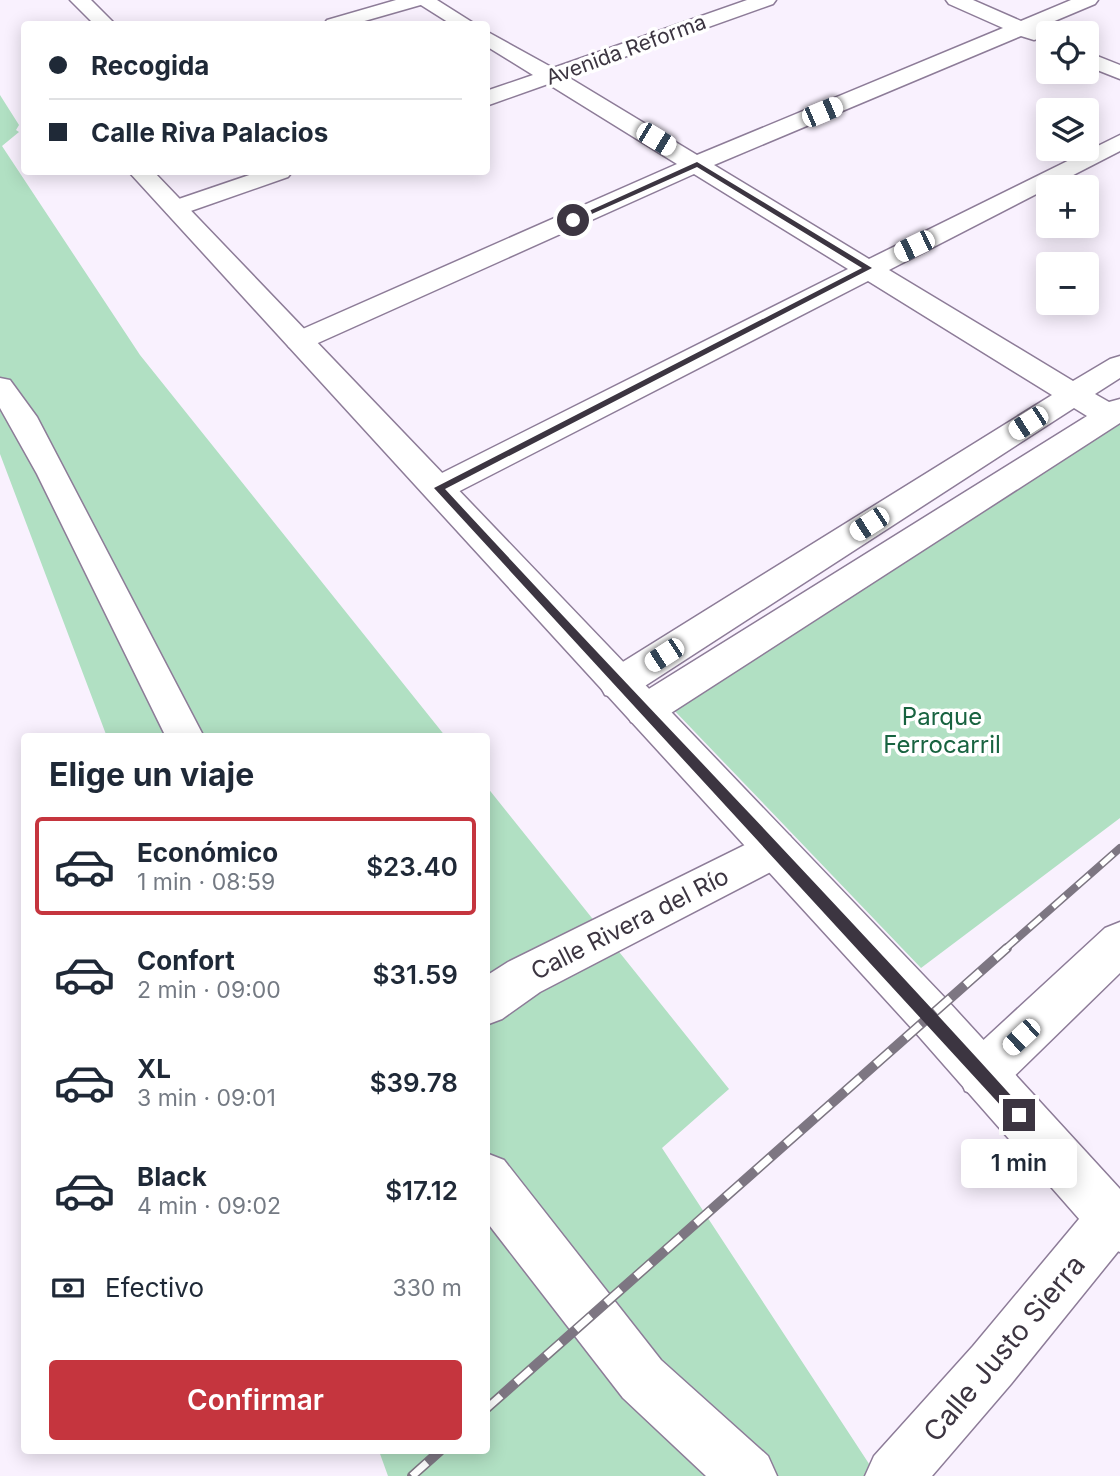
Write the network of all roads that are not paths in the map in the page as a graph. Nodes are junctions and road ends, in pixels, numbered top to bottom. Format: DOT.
graph roads {
  1 [pos="80,0"];
  2 [pos="416,0"];
  3 [pos="423,0"];
  4 [pos="766,0"];
  5 [pos="956,0"];
  6 [pos="1088,0"];
  7 [pos="102,21"];
  8 [pos="344,21"];
  9 [pos="460,21"];
  10 [pos="1021,28"];
  11 [pos="1036,35"];
  12 [pos="490,39"];
  13 [pos="1099,63"];
  14 [pos="1120,73"];
  15 [pos="553,76"];
  16 [pos="490,98"];
  17 [pos="1120,142"];
  18 [pos="697,164"];
  19 [pos="144,175"];
  20 [pos="271,175"];
  21 [pos="176,208"];
  22 [pos="868,268"];
  23 [pos="299,341"];
  24 [pos="1120,365"];
  25 [pos="0,387"];
  26 [pos="1074,394"];
  27 [pos="1115,413"];
  28 [pos="439,488"];
  29 [pos="631,697"];
  30 [pos="183,733"];
  31 [pos="775,849"];
  32 [pos="1120,943"];
  33 [pos="490,1000"];
  34 [pos="982,1074"];
  35 [pos="490,1183"];
  36 [pos="1116,1223"];
  37 [pos="748,1476"];
  38 [pos="894,1476"];
  1 -- 7 [label="street"];
  2 -- 8 [label="street"];
  3 -- 9 [label="street"];
  4 -- 15 [label="street, Avenida Reforma"];
  5 -- 10 [label="street"];
  6 -- 10 [label="street"];
  10 -- 11 [label="street"];
  10 -- 18 [label="street"];
  12 -- 15 [label="street"];
  13 -- 14 [label="street"];
  15 -- 16 [label="street, Avenida Reforma"];
  15 -- 18 [label="street"];
  17 -- 22 [label="street"];
  18 -- 22 [label="street"];
  18 -- 23 [label="street"];
  19 -- 21 [label="street"];
  20 -- 21 [label="street"];
  21 -- 23 [label="street"];
  22 -- 26 [label="street"];
  22 -- 28 [label="street"];
  23 -- 28 [label="street"];
  24 -- 26 [label="street"];
  25 -- 30 [label="street"];
  26 -- 27 [label="street"];
  26 -- 29 [label="street"];
  27 -- 29 [label="street"];
  28 -- 29 [label="street"];
  29 -- 31 [label="street"];
  31 -- 33 [label="street, Calle Rivera del Río"];
  31 -- 34 [label="street"];
  32 -- 34 [label="street"];
  34 -- 36 [label="street"];
  35 -- 37 [label="street"];
  36 -- 38 [label="street, Calle Justo Sierra"];
}
